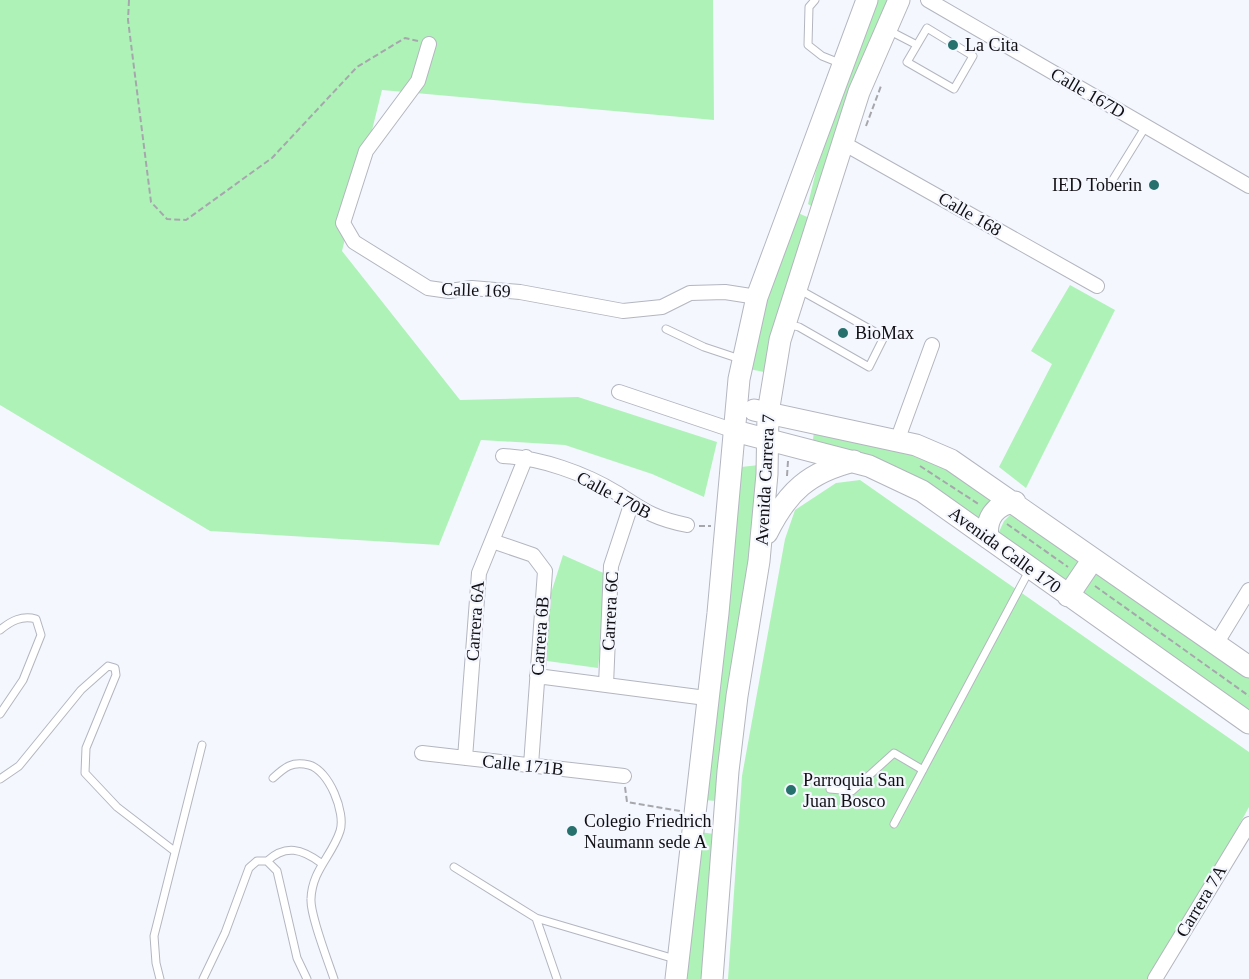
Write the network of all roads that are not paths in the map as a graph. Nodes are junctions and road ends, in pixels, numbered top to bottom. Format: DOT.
graph roads {
  1 [pos="815,0"];
  2 [pos="899,0"];
  3 [pos="928,0"];
  4 [pos="864,1"];
  5 [pos="886,28"];
  6 [pos="429,44"];
  7 [pos="916,45"];
  8 [pos="842,64"];
  9 [pos="1146,126"];
  10 [pos="843,143"];
  11 [pos="1112,182"];
  12 [pos="1249,186"];
  13 [pos="795,194"];
  14 [pos="821,209"];
  15 [pos="1097,286"];
  16 [pos="795,287"];
  17 [pos="757,297"];
  18 [pos="785,323"];
  19 [pos="666,329"];
  20 [pos="932,345"];
  21 [pos="742,359"];
  22 [pos="619,392"];
  23 [pos="737,406"];
  24 [pos="768,413"];
  25 [pos="735,431"];
  26 [pos="767,439"];
  27 [pos="897,441"];
  28 [pos="503,456"];
  29 [pos="526,457"];
  30 [pos="855,461"];
  31 [pos="1015,502"];
  32 [pos="631,505"];
  33 [pos="687,525"];
  34 [pos="988,538"];
  35 [pos="492,541"];
  36 [pos="761,545"];
  37 [pos="1093,559"];
  38 [pos="1030,569"];
  39 [pos="1249,590"];
  40 [pos="1068,596"];
  41 [pos="0,630"];
  42 [pos="1216,644"];
  43 [pos="1249,667"];
  44 [pos="537,676"];
  45 [pos="606,685"];
  46 [pos="706,698"];
  47 [pos="0,714"];
  48 [pos="1249,723"];
  49 [pos="202,745"];
  50 [pos="422,753"];
  51 [pos="465,758"];
  52 [pos="531,765"];
  53 [pos="923,770"];
  54 [pos="624,776"];
  55 [pos="273,778"];
  56 [pos="0,779"];
  57 [pos="830,789"];
  58 [pos="688,813"];
  59 [pos="724,816"];
  60 [pos="894,824"];
  61 [pos="1249,824"];
  62 [pos="173,850"];
  63 [pos="267,861"];
  64 [pos="321,863"];
  65 [pos="454,867"];
  66 [pos="536,918"];
  67 [pos="676,970"];
  68 [pos="160,979"];
  69 [pos="203,979"];
  70 [pos="307,979"];
  71 [pos="334,979"];
  72 [pos="557,979"];
  73 [pos="712,979"];
  74 [pos="1155,979"];
  1 -- 8 [label="lane"];
  2 -- 5 [label="main road, Avenida Carrera 7"];
  3 -- 9 [label="street, Calle 167D"];
  4 -- 8 [label="main road, Avenida Carrera 7"];
  5 -- 7 [label="lane"];
  5 -- 10 [label="main road, Avenida Carrera 7"];
  6 -- 17 [label="street, Calle 169"];
  7 -- 7 [label="lane"];
  8 -- 13 [label="main road, Avenida Carrera 7"];
  9 -- 11 [label="lane"];
  9 -- 12 [label="street, Calle 167D"];
  10 -- 14 [label="main road, Avenida Carrera 7"];
  10 -- 15 [label="street, Calle 168"];
  13 -- 14 [label="main road"];
  13 -- 17 [label="main road, Avenida Carrera 7"];
  14 -- 16 [label="main road, Avenida Carrera 7"];
  16 -- 18 [label="main road, Avenida Carrera 7"];
  16 -- 18 [label="lane"];
  17 -- 21 [label="main road, Avenida Carrera 7"];
  18 -- 24 [label="main road, Avenida Carrera 7"];
  19 -- 21 [label="lane"];
  20 -- 27 [label="street"];
  21 -- 23 [label="main road, Avenida Carrera 7"];
  22 -- 25 [label="street"];
  23 -- 24 [label="main road"];
  23 -- 25 [label="main road, Avenida Carrera 7"];
  24 -- 26 [label="main road, Avenida Carrera 7"];
  24 -- 27 [label="main road"];
  25 -- 26 [label="main road, Avenida Calle 170"];
  25 -- 46 [label="main road, Avenida Carrera 7"];
  26 -- 30 [label="main road, Avenida Calle 170"];
  26 -- 36 [label="main road, Avenida Carrera 7"];
  27 -- 31 [label="main road"];
  28 -- 29 [label="street, Calle 170B"];
  29 -- 32 [label="street, Calle 170B"];
  29 -- 35 [label="street, Carrera 6A"];
  30 -- 34 [label="main road, Avenida Calle 170"];
  30 -- 36 [label="main road"];
  31 -- 34 [label="main road"];
  31 -- 37 [label="main road"];
  32 -- 33 [label="street, Calle 170B"];
  32 -- 45 [label="street, Carrera 6C"];
  34 -- 38 [label="main road, Avenida Calle 170"];
  35 -- 44 [label="street, Carrera 6B"];
  35 -- 51 [label="street, Carrera 6A"];
  36 -- 59 [label="main road, Avenida Carrera 7"];
  37 -- 40 [label="main road"];
  37 -- 42 [label="main road"];
  38 -- 40 [label="main road, Avenida Calle 170"];
  38 -- 53 [label="lane"];
  39 -- 42 [label="street"];
  40 -- 48 [label="main road, Avenida Calle 170"];
  41 -- 47 [label="lane"];
  42 -- 43 [label="main road"];
  44 -- 45 [label="street"];
  44 -- 52 [label="street, Carrera 6B"];
  45 -- 46 [label="street"];
  46 -- 58 [label="main road, Avenida Carrera 7"];
  49 -- 62 [label="lane"];
  50 -- 51 [label="street, Calle 171B"];
  51 -- 52 [label="street, Calle 171B"];
  52 -- 54 [label="street, Calle 171B"];
  53 -- 57 [label="lane"];
  53 -- 60 [label="lane"];
  55 -- 64 [label="lane"];
  56 -- 62 [label="lane"];
  58 -- 59 [label="main road"];
  58 -- 67 [label="main road, Avenida Carrera 7"];
  59 -- 73 [label="main road, Avenida Carrera 7"];
  61 -- 74 [label="street, Carrera 7A"];
  62 -- 68 [label="lane"];
  63 -- 64 [label="lane"];
  63 -- 69 [label="lane"];
  63 -- 70 [label="lane"];
  64 -- 71 [label="lane"];
  65 -- 66 [label="lane"];
  66 -- 67 [label="lane"];
  66 -- 72 [label="lane"];
}
